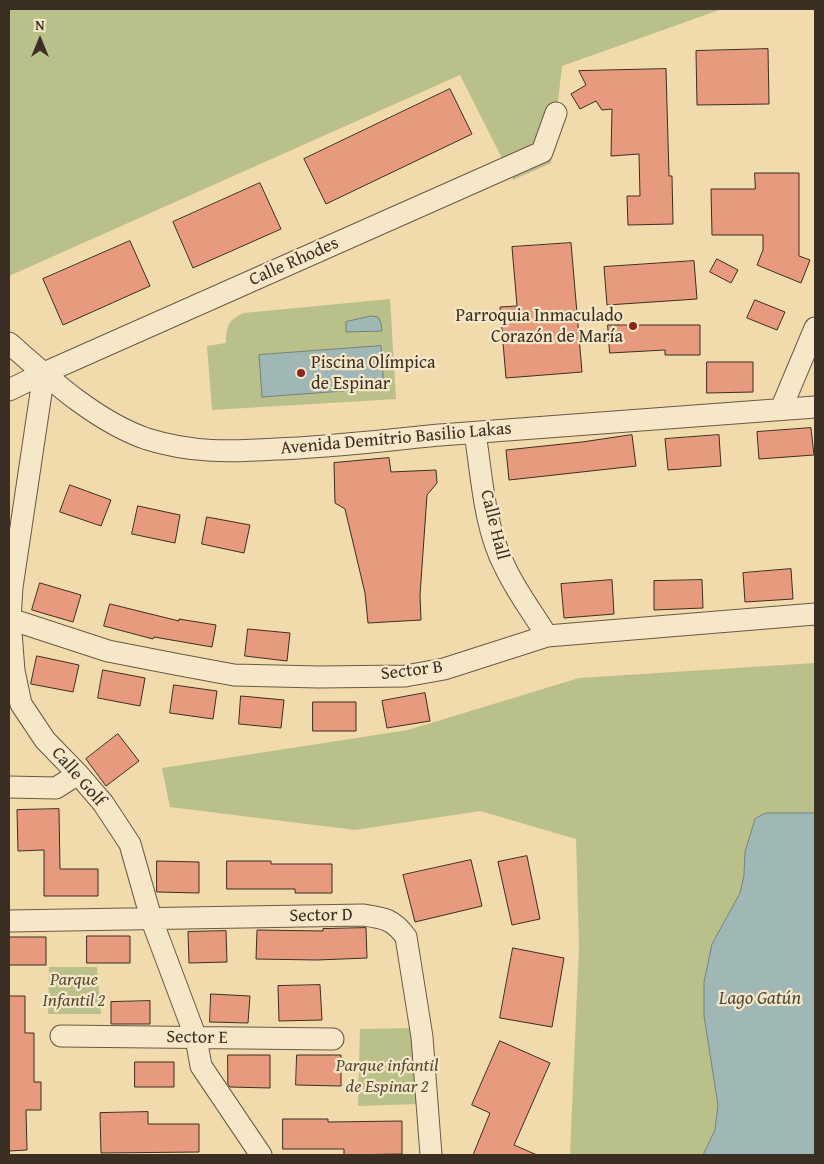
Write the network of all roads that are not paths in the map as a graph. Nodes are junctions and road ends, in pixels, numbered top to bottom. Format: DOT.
graph roads {
  1 [pos="556,113"];
  2 [pos="815,328"];
  3 [pos="9,343"];
  4 [pos="44,373"];
  5 [pos="9,390"];
  6 [pos="815,407"];
  7 [pos="781,410"];
  8 [pos="476,433"];
  9 [pos="815,614"];
  10 [pos="10,619"];
  11 [pos="547,636"];
  12 [pos="78,774"];
  13 [pos="9,787"];
  14 [pos="151,918"];
  15 [pos="9,921"];
  16 [pos="61,1036"];
  17 [pos="196,1038"];
  18 [pos="333,1039"];
  19 [pos="261,1155"];
  20 [pos="431,1155"];
  1 -- 4 [label="street, Calle Rhodes"];
  2 -- 7 [label="street"];
  3 -- 4 [label="street, Avenida Demitrio Basilio Lakas"];
  4 -- 5 [label="street, Calle Rhodes"];
  4 -- 8 [label="street, Avenida Demitrio Basilio Lakas"];
  4 -- 10 [label="street, Calle Golf"];
  6 -- 7 [label="street, Avenida Demitrio Basilio Lakas"];
  7 -- 8 [label="street, Avenida Demitrio Basilio Lakas"];
  8 -- 11 [label="street, Calle Hall"];
  9 -- 11 [label="street, Sector B"];
  10 -- 11 [label="street, Sector B"];
  10 -- 12 [label="street, Calle Golf"];
  12 -- 13 [label="street"];
  12 -- 14 [label="street, Calle Golf"];
  14 -- 15 [label="street, Sector D"];
  14 -- 17 [label="street, Calle Golf"];
  14 -- 20 [label="street, Sector D"];
  16 -- 17 [label="street, Sector E"];
  17 -- 18 [label="street, Sector E"];
  17 -- 19 [label="street, Calle Golf"];
}
